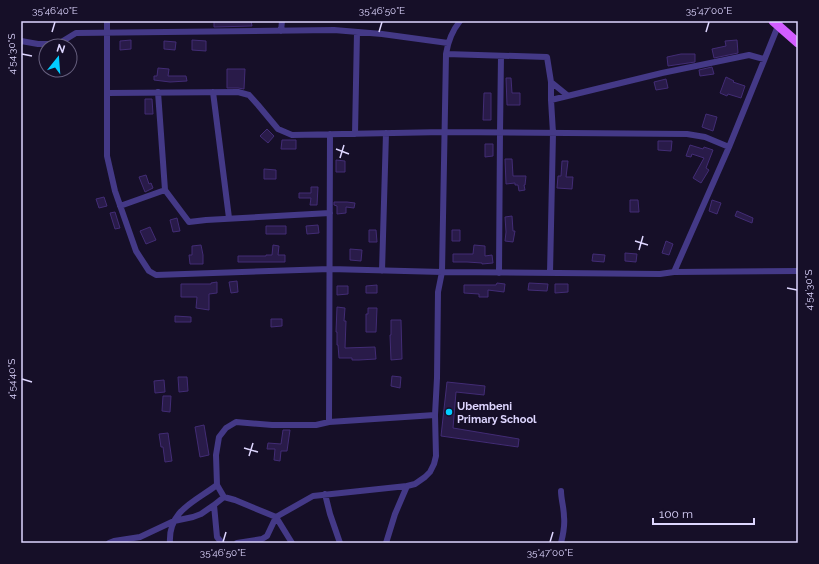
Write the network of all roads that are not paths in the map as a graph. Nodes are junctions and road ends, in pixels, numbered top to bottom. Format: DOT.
graph roads {
  1 [pos="107,21"];
  2 [pos="282,21"];
  3 [pos="460,21"];
  4 [pos="777,22"];
  5 [pos="282,31"];
  6 [pos="357,32"];
  7 [pos="106,33"];
  8 [pos="21,40"];
  9 [pos="448,43"];
  10 [pos="798,43"];
  11 [pos="446,54"];
  12 [pos="502,56"];
  13 [pos="764,59"];
  14 [pos="551,82"];
  15 [pos="107,92"];
  16 [pos="158,92"];
  17 [pos="214,92"];
  18 [pos="567,96"];
  19 [pos="551,100"];
  20 [pos="444,132"];
  21 [pos="500,132"];
  22 [pos="386,133"];
  23 [pos="553,133"];
  24 [pos="330,134"];
  25 [pos="355,134"];
  26 [pos="728,147"];
  27 [pos="165,190"];
  28 [pos="120,206"];
  29 [pos="330,213"];
  30 [pos="230,218"];
  31 [pos="330,270"];
  32 [pos="382,271"];
  33 [pos="798,271"];
  34 [pos="442,272"];
  35 [pos="674,272"];
  36 [pos="500,273"];
  37 [pos="550,273"];
  38 [pos="435,415"];
  39 [pos="329,422"];
  40 [pos="216,485"];
  41 [pos="407,486"];
  42 [pos="561,490"];
  43 [pos="325,494"];
  44 [pos="224,497"];
  45 [pos="214,504"];
  46 [pos="276,518"];
  47 [pos="174,521"];
  48 [pos="109,543"];
  49 [pos="170,543"];
  50 [pos="222,543"];
  51 [pos="237,543"];
  52 [pos="292,543"];
  53 [pos="340,543"];
  54 [pos="386,543"];
  55 [pos="561,543"];
  1 -- 7 [label="street"];
  2 -- 5 [label="street"];
  3 -- 9 [label="street"];
  4 -- 10 [label="main road"];
  4 -- 13 [label="street"];
  5 -- 6 [label="street"];
  5 -- 7 [label="street"];
  6 -- 9 [label="street"];
  6 -- 25 [label="street"];
  7 -- 8 [label="street"];
  7 -- 15 [label="street"];
  9 -- 11 [label="street"];
  11 -- 12 [label="street"];
  11 -- 20 [label="street"];
  12 -- 14 [label="street"];
  12 -- 21 [label="street"];
  13 -- 18 [label="street"];
  13 -- 26 [label="street"];
  14 -- 18 [label="street"];
  14 -- 19 [label="street"];
  15 -- 16 [label="street"];
  15 -- 28 [label="street"];
  16 -- 17 [label="street"];
  16 -- 27 [label="street"];
  17 -- 24 [label="street"];
  17 -- 30 [label="street"];
  18 -- 19 [label="street"];
  19 -- 23 [label="street"];
  20 -- 21 [label="street"];
  20 -- 22 [label="street"];
  20 -- 34 [label="street"];
  21 -- 23 [label="street"];
  21 -- 36 [label="street"];
  22 -- 25 [label="street"];
  22 -- 32 [label="street"];
  23 -- 26 [label="street"];
  23 -- 37 [label="street"];
  24 -- 25 [label="street"];
  24 -- 29 [label="street"];
  26 -- 35 [label="street"];
  27 -- 28 [label="street"];
  27 -- 30 [label="street"];
  28 -- 31 [label="street"];
  29 -- 30 [label="street"];
  29 -- 31 [label="street"];
  31 -- 32 [label="street"];
  31 -- 39 [label="street"];
  32 -- 34 [label="street"];
  33 -- 35 [label="street"];
  34 -- 36 [label="street"];
  34 -- 38 [label="street"];
  35 -- 37 [label="street"];
  36 -- 37 [label="street"];
  38 -- 39 [label="street"];
  38 -- 41 [label="street"];
  39 -- 40 [label="street"];
  40 -- 44 [label="street"];
  40 -- 47 [label="street"];
  41 -- 43 [label="street"];
  41 -- 54 [label="street"];
  42 -- 55 [label="street"];
  43 -- 46 [label="street"];
  43 -- 53 [label="street"];
  44 -- 45 [label="street"];
  44 -- 46 [label="street"];
  45 -- 47 [label="street"];
  45 -- 50 [label="street"];
  46 -- 51 [label="street"];
  46 -- 52 [label="street"];
  47 -- 48 [label="street"];
  47 -- 49 [label="street"];
}
